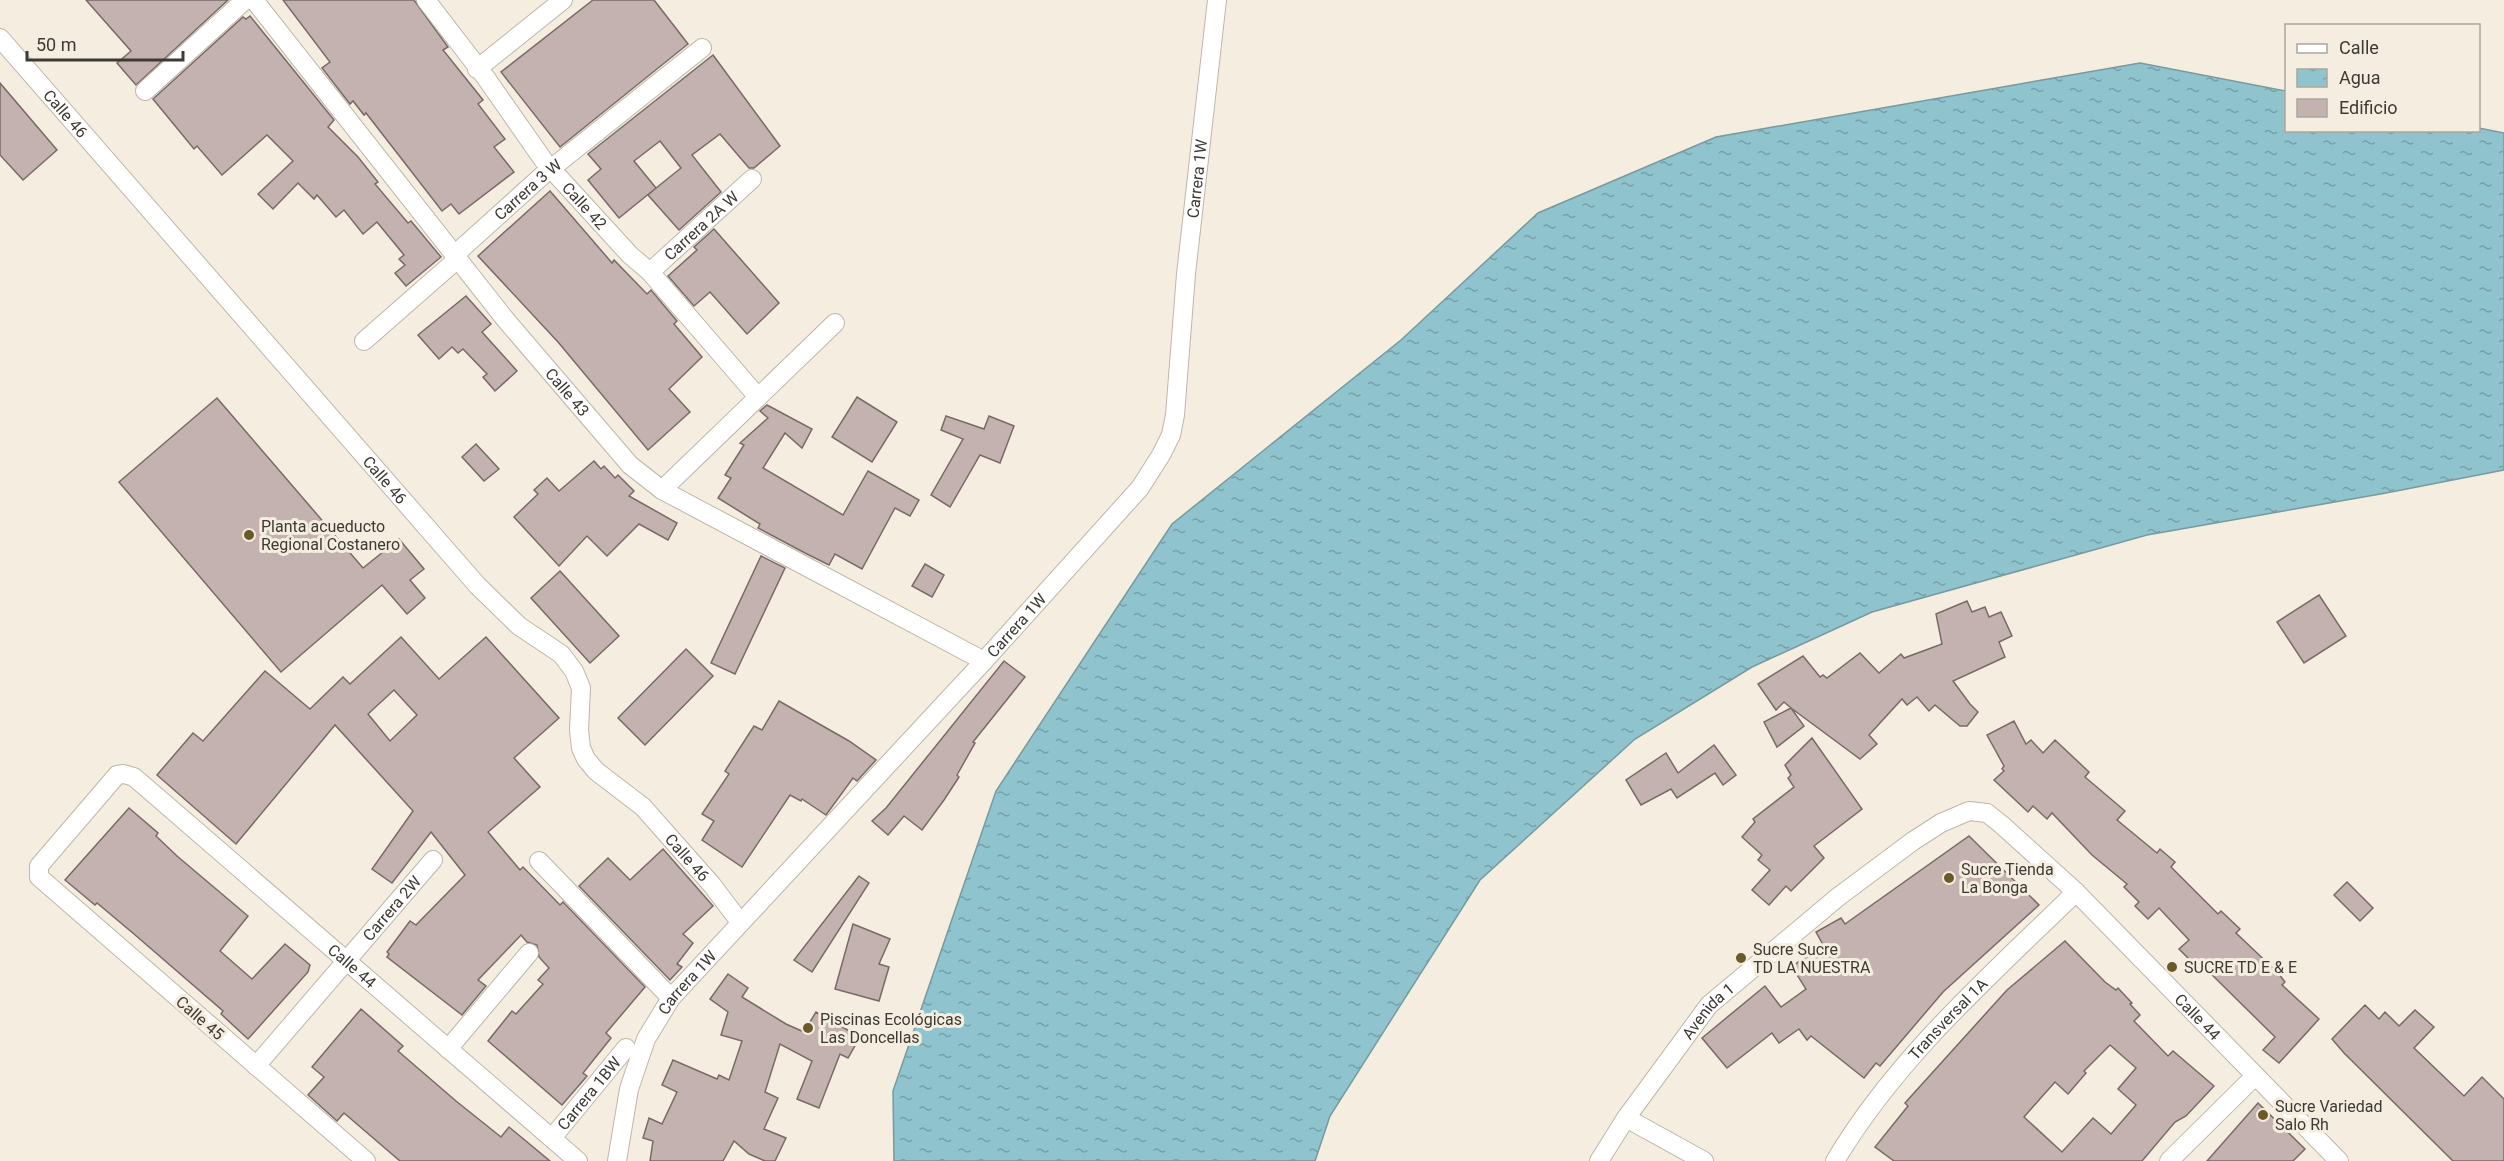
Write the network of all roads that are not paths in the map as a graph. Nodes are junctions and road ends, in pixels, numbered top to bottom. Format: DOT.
graph roads {
  1 [pos="245,0"];
  2 [pos="254,0"];
  3 [pos="426,0"];
  4 [pos="563,0"];
  5 [pos="1217,0"];
  6 [pos="0,38"];
  7 [pos="702,48"];
  8 [pos="477,69"];
  9 [pos="145,91"];
  10 [pos="551,169"];
  11 [pos="752,179"];
  12 [pos="457,256"];
  13 [pos="650,272"];
  14 [pos="836,323"];
  15 [pos="364,341"];
  16 [pos="758,397"];
  17 [pos="662,490"];
  18 [pos="984,662"];
  19 [pos="1969,811"];
  20 [pos="433,860"];
  21 [pos="539,861"];
  22 [pos="38,872"];
  23 [pos="2076,892"];
  24 [pos="740,922"];
  25 [pos="530,953"];
  26 [pos="345,961"];
  27 [pos="671,998"];
  28 [pos="626,1048"];
  29 [pos="447,1049"];
  30 [pos="256,1066"];
  31 [pos="2255,1076"];
  32 [pos="1626,1118"];
  33 [pos="552,1138"];
  34 [pos="366,1161"];
  35 [pos="578,1161"];
  36 [pos="617,1161"];
  37 [pos="1599,1161"];
  38 [pos="1704,1161"];
  39 [pos="1835,1161"];
  40 [pos="2169,1161"];
  41 [pos="2339,1161"];
  1 -- 9 [label="street"];
  2 -- 12 [label="street, Calle 43"];
  3 -- 8 [label="street, Calle 42"];
  4 -- 8 [label="street"];
  5 -- 18 [label="street, Carrera 1W"];
  6 -- 24 [label="street, Calle 46"];
  7 -- 10 [label="street, Carrera 3 W"];
  8 -- 10 [label="street, Calle 42"];
  10 -- 12 [label="street, Carrera 3 W"];
  10 -- 13 [label="street, Calle 42"];
  11 -- 13 [label="street, Carrera 2A W"];
  12 -- 15 [label="street, Carrera 3 W"];
  12 -- 17 [label="street, Calle 43"];
  13 -- 16 [label="street, Calle 42"];
  14 -- 16 [label="street"];
  16 -- 17 [label="street"];
  17 -- 18 [label="street, Calle 43"];
  18 -- 24 [label="street, Carrera 1W"];
  19 -- 23 [label="street, Calle 44"];
  19 -- 32 [label="street, Avenida 1"];
  20 -- 26 [label="street, Carrera 2W"];
  21 -- 27 [label="street"];
  22 -- 26 [label="street, Calle 44"];
  22 -- 30 [label="street, Calle 45"];
  23 -- 31 [label="street, Calle 44"];
  23 -- 39 [label="street, Transversal 1A"];
  24 -- 27 [label="street, Carrera 1W"];
  25 -- 29 [label="street"];
  26 -- 29 [label="street, Calle 44"];
  26 -- 30 [label="street, Carrera 2W"];
  27 -- 36 [label="street, Carrera 1W"];
  28 -- 33 [label="street, Carrera 1BW"];
  29 -- 33 [label="street, Calle 44"];
  30 -- 34 [label="street, Calle 45"];
  31 -- 40 [label="street"];
  31 -- 41 [label="street, Calle 44"];
  32 -- 37 [label="street, Avenida 1"];
  32 -- 38 [label="street"];
  33 -- 35 [label="street, Calle 44"];
}
